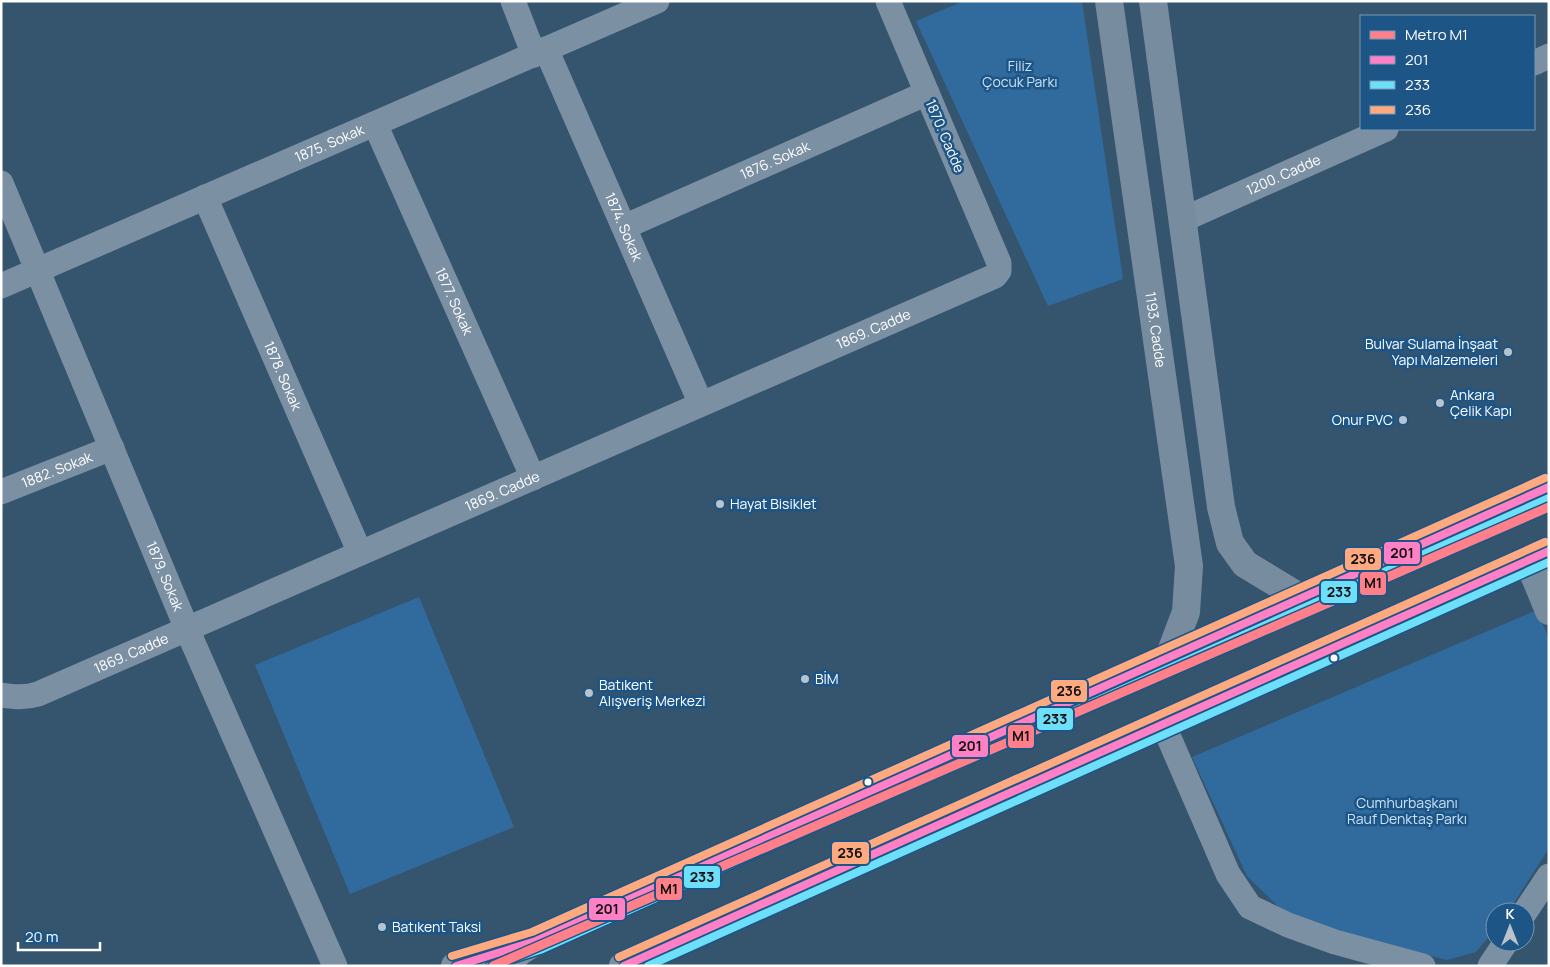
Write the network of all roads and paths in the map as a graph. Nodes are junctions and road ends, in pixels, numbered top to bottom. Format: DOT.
graph roads {
  1 [pos="513,1"];
  2 [pos="657,1"];
  3 [pos="888,1"];
  4 [pos="1109,1"];
  5 [pos="1153,1"];
  6 [pos="540,52"];
  7 [pos="1549,56"];
  8 [pos="1535,63"];
  9 [pos="927,93"];
  10 [pos="375,124"];
  11 [pos="1384,130"];
  12 [pos="1,183"];
  13 [pos="205,197"];
  14 [pos="1182,220"];
  15 [pos="624,227"];
  16 [pos="38,270"];
  17 [pos="999,271"];
  18 [pos="1,286"];
  19 [pos="701,404"];
  20 [pos="112,448"];
  21 [pos="533,478"];
  22 [pos="1549,486"];
  23 [pos="1,492"];
  24 [pos="360,553"];
  25 [pos="1538,556"];
  26 [pos="1301,598"];
  27 [pos="1549,611"];
  28 [pos="187,629"];
  29 [pos="1169,657"];
  30 [pos="1,695"];
  31 [pos="1163,724"];
  32 [pos="1549,876"];
  33 [pos="1532,902"];
  34 [pos="536,941"];
  35 [pos="1499,952"];
  36 [pos="336,966"];
  37 [pos="455,966"];
  38 [pos="505,966"];
  39 [pos="623,966"];
  40 [pos="1423,966"];
  41 [pos="1490,966"];
  1 -- 6 [label="street, 1874. Sokak"];
  2 -- 6 [label="street, 1875. Sokak"];
  3 -- 9 [label="street, 1870. Cadde"];
  4 -- 29 [label="main road, 1193. Cadde"];
  5 -- 14 [label="main road"];
  6 -- 10 [label="street, 1875. Sokak"];
  6 -- 15 [label="street, 1874. Sokak"];
  7 -- 8 [label="street"];
  9 -- 15 [label="street, 1876. Sokak"];
  9 -- 17 [label="street, 1870. Cadde"];
  10 -- 13 [label="street, 1875. Sokak"];
  10 -- 21 [label="street, 1877. Sokak"];
  11 -- 14 [label="street, 1200. Cadde"];
  12 -- 16 [label="street, 1879. Sokak"];
  13 -- 16 [label="street, 1875. Sokak"];
  13 -- 24 [label="street, 1878. Sokak"];
  14 -- 26 [label="main road"];
  15 -- 19 [label="street, 1874. Sokak"];
  16 -- 18 [label="street, 1875. Sokak"];
  16 -- 20 [label="street, 1879. Sokak"];
  17 -- 19 [label="street, 1869. Cadde"];
  19 -- 21 [label="street, 1869. Cadde"];
  20 -- 23 [label="street, 1882. Sokak"];
  20 -- 28 [label="street, 1879. Sokak"];
  21 -- 24 [label="street, 1869. Cadde"];
  22 -- 26 [label="main road"];
  24 -- 28 [label="street, 1869. Cadde"];
  25 -- 27 [label="main road"];
  25 -- 31 [label="main road"];
  26 -- 29 [label="main road"];
  28 -- 30 [label="street, 1869. Cadde"];
  28 -- 36 [label="street, 1879. Sokak"];
  29 -- 34 [label="main road"];
  31 -- 39 [label="main road"];
  31 -- 40 [label="street"];
  32 -- 33 [label="street"];
  34 -- 37 [label="main road"];
  34 -- 38 [label="main road"];
  35 -- 41 [label="street"];
}
